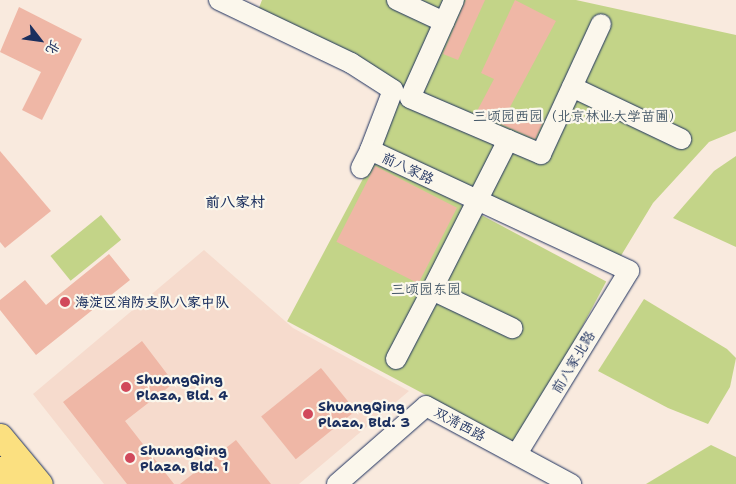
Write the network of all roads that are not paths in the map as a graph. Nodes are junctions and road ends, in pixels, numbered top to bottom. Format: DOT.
graph roads {
  1 [pos="219,0"];
  2 [pos="397,0"];
  3 [pos="454,0"];
  4 [pos="444,22"];
  5 [pos="601,24"];
  6 [pos="572,87"];
  7 [pos="508,140"];
  8 [pos="682,140"];
  9 [pos="370,150"];
  10 [pos="361,168"];
  11 [pos="479,201"];
  12 [pos="629,271"];
  13 [pos="432,290"];
  14 [pos="512,328"];
  15 [pos="396,359"];
  16 [pos="0,436"];
  17 [pos="517,454"];
  18 [pos="0,469"];
  19 [pos="12,484"];
  20 [pos="40,484"];
  21 [pos="337,484"];
  22 [pos="571,484"];
  1 -- 9 [label="street, 前八家路"];
  2 -- 4 [label="street"];
  3 -- 4 [label="street"];
  4 -- 7 [label="street"];
  5 -- 6 [label="street"];
  6 -- 7 [label="street"];
  6 -- 8 [label="street"];
  7 -- 11 [label="street"];
  9 -- 10 [label="street"];
  9 -- 11 [label="street, 前八家路"];
  11 -- 12 [label="street, 前八家路"];
  11 -- 13 [label="street"];
  12 -- 17 [label="street, 前八家北路"];
  13 -- 14 [label="street"];
  13 -- 15 [label="street"];
  16 -- 20 [label="main road"];
  17 -- 21 [label="street, 双清西路"];
  17 -- 22 [label="street, 双清西路"];
  18 -- 19 [label="main road"];
}
